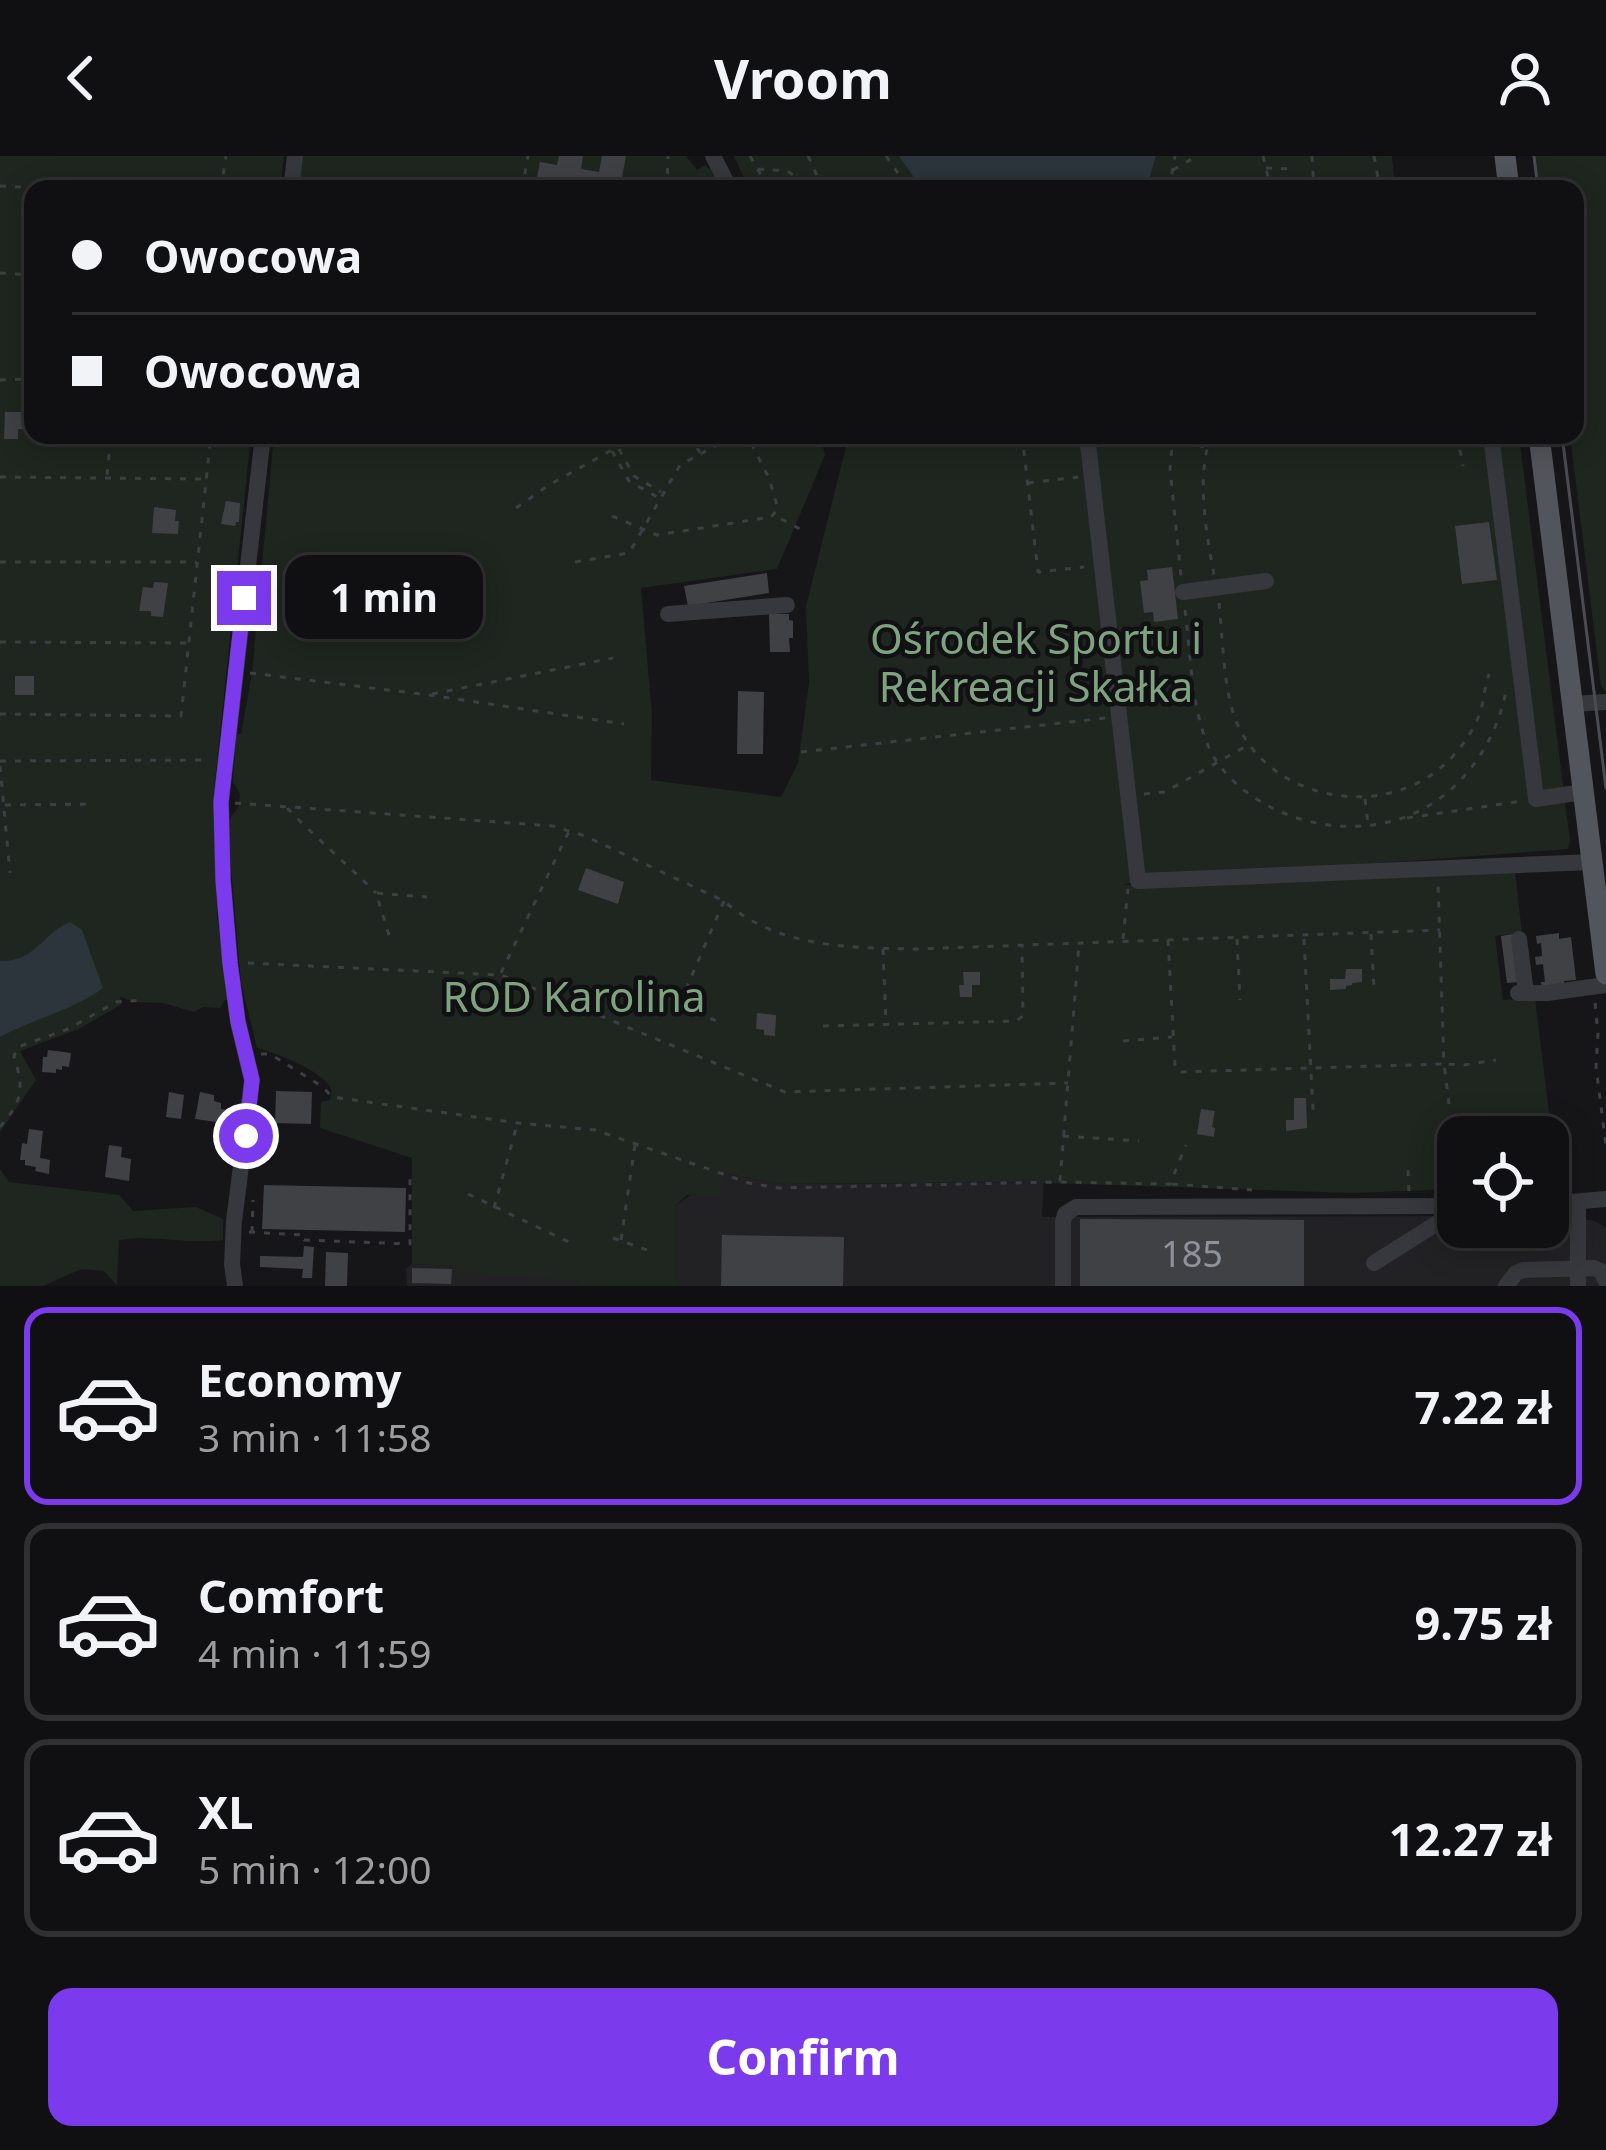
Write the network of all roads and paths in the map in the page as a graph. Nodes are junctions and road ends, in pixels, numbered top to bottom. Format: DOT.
graph roads {
  1 [pos="750,156"];
  2 [pos="1175,156"];
  3 [pos="1197,156"];
  4 [pos="1263,156"];
  5 [pos="1264,168"];
  6 [pos="758,169"];
  7 [pos="1292,169"];
  8 [pos="1173,170"];
  9 [pos="1266,179"];
  10 [pos="765,180"];
  11 [pos="804,180"];
  12 [pos="1171,180"];
  13 [pos="1263,180"];
  14 [pos="110,444"];
  15 [pos="210,444"];
  16 [pos="261,444"];
  17 [pos="624,444"];
  18 [pos="695,444"];
  19 [pos="719,444"];
  20 [pos="752,444"];
  21 [pos="1023,444"];
  22 [pos="1088,444"];
  23 [pos="1172,444"];
  24 [pos="1198,444"];
  25 [pos="1208,444"];
  26 [pos="1459,444"];
  27 [pos="1492,444"];
  28 [pos="1540,444"];
  29 [pos="1207,447"];
  30 [pos="615,449"];
  31 [pos="701,454"];
  32 [pos="1463,466"];
  33 [pos="1092,476"];
  34 [pos="0,477"];
  35 [pos="107,478"];
  36 [pos="207,479"];
  37 [pos="1028,483"];
  38 [pos="662,496"];
  39 [pos="516,508"];
  40 [pos="778,509"];
  41 [pos="612,516"];
  42 [pos="771,517"];
  43 [pos="782,519"];
  44 [pos="643,529"];
  45 [pos="802,530"];
  46 [pos="0,562"];
  47 [pos="198,562"];
  48 [pos="574,562"];
  49 [pos="1086,566"];
  50 [pos="1266,580"];
  51 [pos="1183,592"];
  52 [pos="787,604"];
  53 [pos="668,614"];
  54 [pos="0,642"];
  55 [pos="190,643"];
  56 [pos="613,658"];
  57 [pos="236,671"];
  58 [pos="1489,674"];
  59 [pos="1507,683"];
  60 [pos="429,694"];
  61 [pos="1606,702"];
  62 [pos="1573,704"];
  63 [pos="0,714"];
  64 [pos="1119,717"];
  65 [pos="625,724"];
  66 [pos="1250,744"];
  67 [pos="801,752"];
  68 [pos="226,760"];
  69 [pos="0,763"];
  70 [pos="1218,763"];
  71 [pos="1583,792"];
  72 [pos="1129,795"];
  73 [pos="1365,797"];
  74 [pos="1536,799"];
  75 [pos="221,802"];
  76 [pos="93,804"];
  77 [pos="4,805"];
  78 [pos="284,805"];
  79 [pos="1403,819"];
  80 [pos="1368,824"];
  81 [pos="569,831"];
  82 [pos="1592,862"];
  83 [pos="1438,869"];
  84 [pos="10,873"];
  85 [pos="1138,881"];
  86 [pos="376,893"];
  87 [pos="427,897"];
  88 [pos="724,901"];
  89 [pos="1440,930"];
  90 [pos="1371,932"];
  91 [pos="389,934"];
  92 [pos="1304,935"];
  93 [pos="1237,938"];
  94 [pos="1519,939"];
  95 [pos="1168,940"];
  96 [pos="1123,941"];
  97 [pos="1079,943"];
  98 [pos="1022,945"];
  99 [pos="883,948"];
  100 [pos="230,963"];
  101 [pos="1606,974"];
  102 [pos="501,975"];
  103 [pos="643,985"];
  104 [pos="1606,985"];
  105 [pos="1374,989"];
  106 [pos="143,1000"];
  107 [pos="1240,1000"];
  108 [pos="680,1003"];
  109 [pos="721,1023"];
  110 [pos="886,1025"];
  111 [pos="823,1026"];
  112 [pos="1174,1037"];
  113 [pos="1123,1041"];
  114 [pos="247,1053"];
  115 [pos="1496,1060"];
  116 [pos="1444,1064"];
  117 [pos="1312,1068"];
  118 [pos="1068,1083"];
  119 [pos="1449,1104"];
  120 [pos="1313,1110"];
  121 [pos="518,1123"];
  122 [pos="0,1127"];
  123 [pos="1063,1136"];
  124 [pos="1139,1141"];
  125 [pos="635,1143"];
  126 [pos="1186,1145"];
  127 [pos="410,1174"];
  128 [pos="1060,1183"];
  129 [pos="468,1194"];
  130 [pos="1606,1199"];
  131 [pos="1569,1203"];
  132 [pos="1578,1203"];
  133 [pos="494,1208"];
  134 [pos="1437,1208"];
  135 [pos="1437,1222"];
  136 [pos="244,1227"];
  137 [pos="613,1238"];
  138 [pos="621,1240"];
  139 [pos="573,1244"];
  140 [pos="650,1251"];
  141 [pos="1374,1263"];
  142 [pos="1578,1277"];
  143 [pos="1606,1281"];
  144 [pos="235,1286"];
  145 [pos="1063,1286"];
  146 [pos="1506,1286"];
  1 -- 6 [label="path"];
  2 -- 8 [label="path"];
  3 -- 8 [label="path"];
  4 -- 5 [label="path"];
  5 -- 7 [label="path"];
  5 -- 9 [label="path"];
  6 -- 10 [label="path"];
  6 -- 11 [label="path"];
  8 -- 12 [label="path"];
  9 -- 13 [label="path"];
  14 -- 35 [label="path"];
  15 -- 36 [label="path"];
  16 -- 57 [label="street"];
  17 -- 30 [label="path"];
  18 -- 31 [label="path"];
  19 -- 31 [label="path"];
  20 -- 40 [label="path"];
  21 -- 37 [label="path"];
  22 -- 33 [label="street"];
  23 -- 51 [label="path"];
  24 -- 29 [label="path"];
  25 -- 29 [label="path"];
  26 -- 32 [label="path"];
  27 -- 74 [label="street"];
  28 -- 62 [label="main road"];
  29 -- 66 [label="path"];
  30 -- 38 [label="path"];
  30 -- 39 [label="path"];
  31 -- 38 [label="path"];
  33 -- 37 [label="path"];
  33 -- 64 [label="street"];
  34 -- 35 [label="path"];
  35 -- 36 [label="path"];
  36 -- 47 [label="path"];
  37 -- 49 [label="path"];
  38 -- 44 [label="path"];
  40 -- 42 [label="path"];
  40 -- 43 [label="path"];
  41 -- 44 [label="path"];
  42 -- 43 [label="path"];
  42 -- 44 [label="path"];
  43 -- 45 [label="path"];
  44 -- 48 [label="path"];
  46 -- 47 [label="path"];
  47 -- 55 [label="path"];
  50 -- 51 [label="street"];
  51 -- 70 [label="path"];
  52 -- 53 [label="street"];
  54 -- 55 [label="path"];
  55 -- 63 [label="path"];
  56 -- 60 [label="path"];
  57 -- 60 [label="path"];
  57 -- 68 [label="street"];
  58 -- 73 [label="path"];
  59 -- 79 [label="path"];
  60 -- 65 [label="path"];
  61 -- 62 [label="street"];
  62 -- 71 [label="main road"];
  64 -- 67 [label="path"];
  64 -- 72 [label="street"];
  66 -- 70 [label="path"];
  66 -- 73 [label="path"];
  68 -- 69 [label="path"];
  68 -- 75 [label="street"];
  69 -- 77 [label="path"];
  70 -- 72 [label="path"];
  70 -- 80 [label="path"];
  71 -- 74 [label="street"];
  71 -- 82 [label="main road"];
  72 -- 85 [label="street"];
  73 -- 80 [label="path"];
  74 -- 79 [label="path"];
  75 -- 78 [label="path"];
  75 -- 100 [label="street"];
  76 -- 77 [label="path"];
  77 -- 84 [label="path"];
  78 -- 81 [label="path"];
  78 -- 86 [label="path"];
  79 -- 80 [label="path"];
  81 -- 88 [label="path"];
  81 -- 102 [label="path"];
  82 -- 83 [label="street"];
  82 -- 101 [label="main road"];
  83 -- 85 [label="street"];
  83 -- 89 [label="path"];
  85 -- 96 [label="path"];
  86 -- 87 [label="path"];
  86 -- 91 [label="path"];
  88 -- 99 [label="path"];
  88 -- 108 [label="path"];
  89 -- 90 [label="path"];
  89 -- 116 [label="path"];
  90 -- 92 [label="path"];
  90 -- 105 [label="path"];
  92 -- 93 [label="path"];
  92 -- 117 [label="path"];
  93 -- 95 [label="path"];
  93 -- 107 [label="path"];
  94 -- 104 [label="street"];
  95 -- 96 [label="path"];
  95 -- 112 [label="path"];
  96 -- 97 [label="path"];
  97 -- 98 [label="path"];
  97 -- 118 [label="path"];
  98 -- 99 [label="path"];
  98 -- 110 [label="path"];
  99 -- 110 [label="path"];
  100 -- 102 [label="path"];
  100 -- 114 [label="street"];
  102 -- 118 [label="path"];
  103 -- 108 [label="path"];
  106 -- 122 [label="path"];
  108 -- 109 [label="path"];
  110 -- 111 [label="path"];
  112 -- 113 [label="path"];
  112 -- 117 [label="path"];
  114 -- 121 [label="path"];
  114 -- 144 [label="street"];
  115 -- 116 [label="path"];
  116 -- 117 [label="path"];
  116 -- 119 [label="path"];
  117 -- 120 [label="path"];
  118 -- 123 [label="path"];
  121 -- 125 [label="path"];
  121 -- 133 [label="path"];
  123 -- 124 [label="path"];
  123 -- 128 [label="path"];
  125 -- 128 [label="path"];
  125 -- 138 [label="path"];
  126 -- 128 [label="path"];
  127 -- 136 [label="path"];
  129 -- 133 [label="path"];
  130 -- 132 [label="street"];
  131 -- 132 [label="street"];
  132 -- 142 [label="street"];
  133 -- 139 [label="path"];
  134 -- 145 [label="street"];
  135 -- 141 [label="street"];
  137 -- 138 [label="path"];
  138 -- 140 [label="path"];
  142 -- 143 [label="street"];
  142 -- 146 [label="street"];
}
